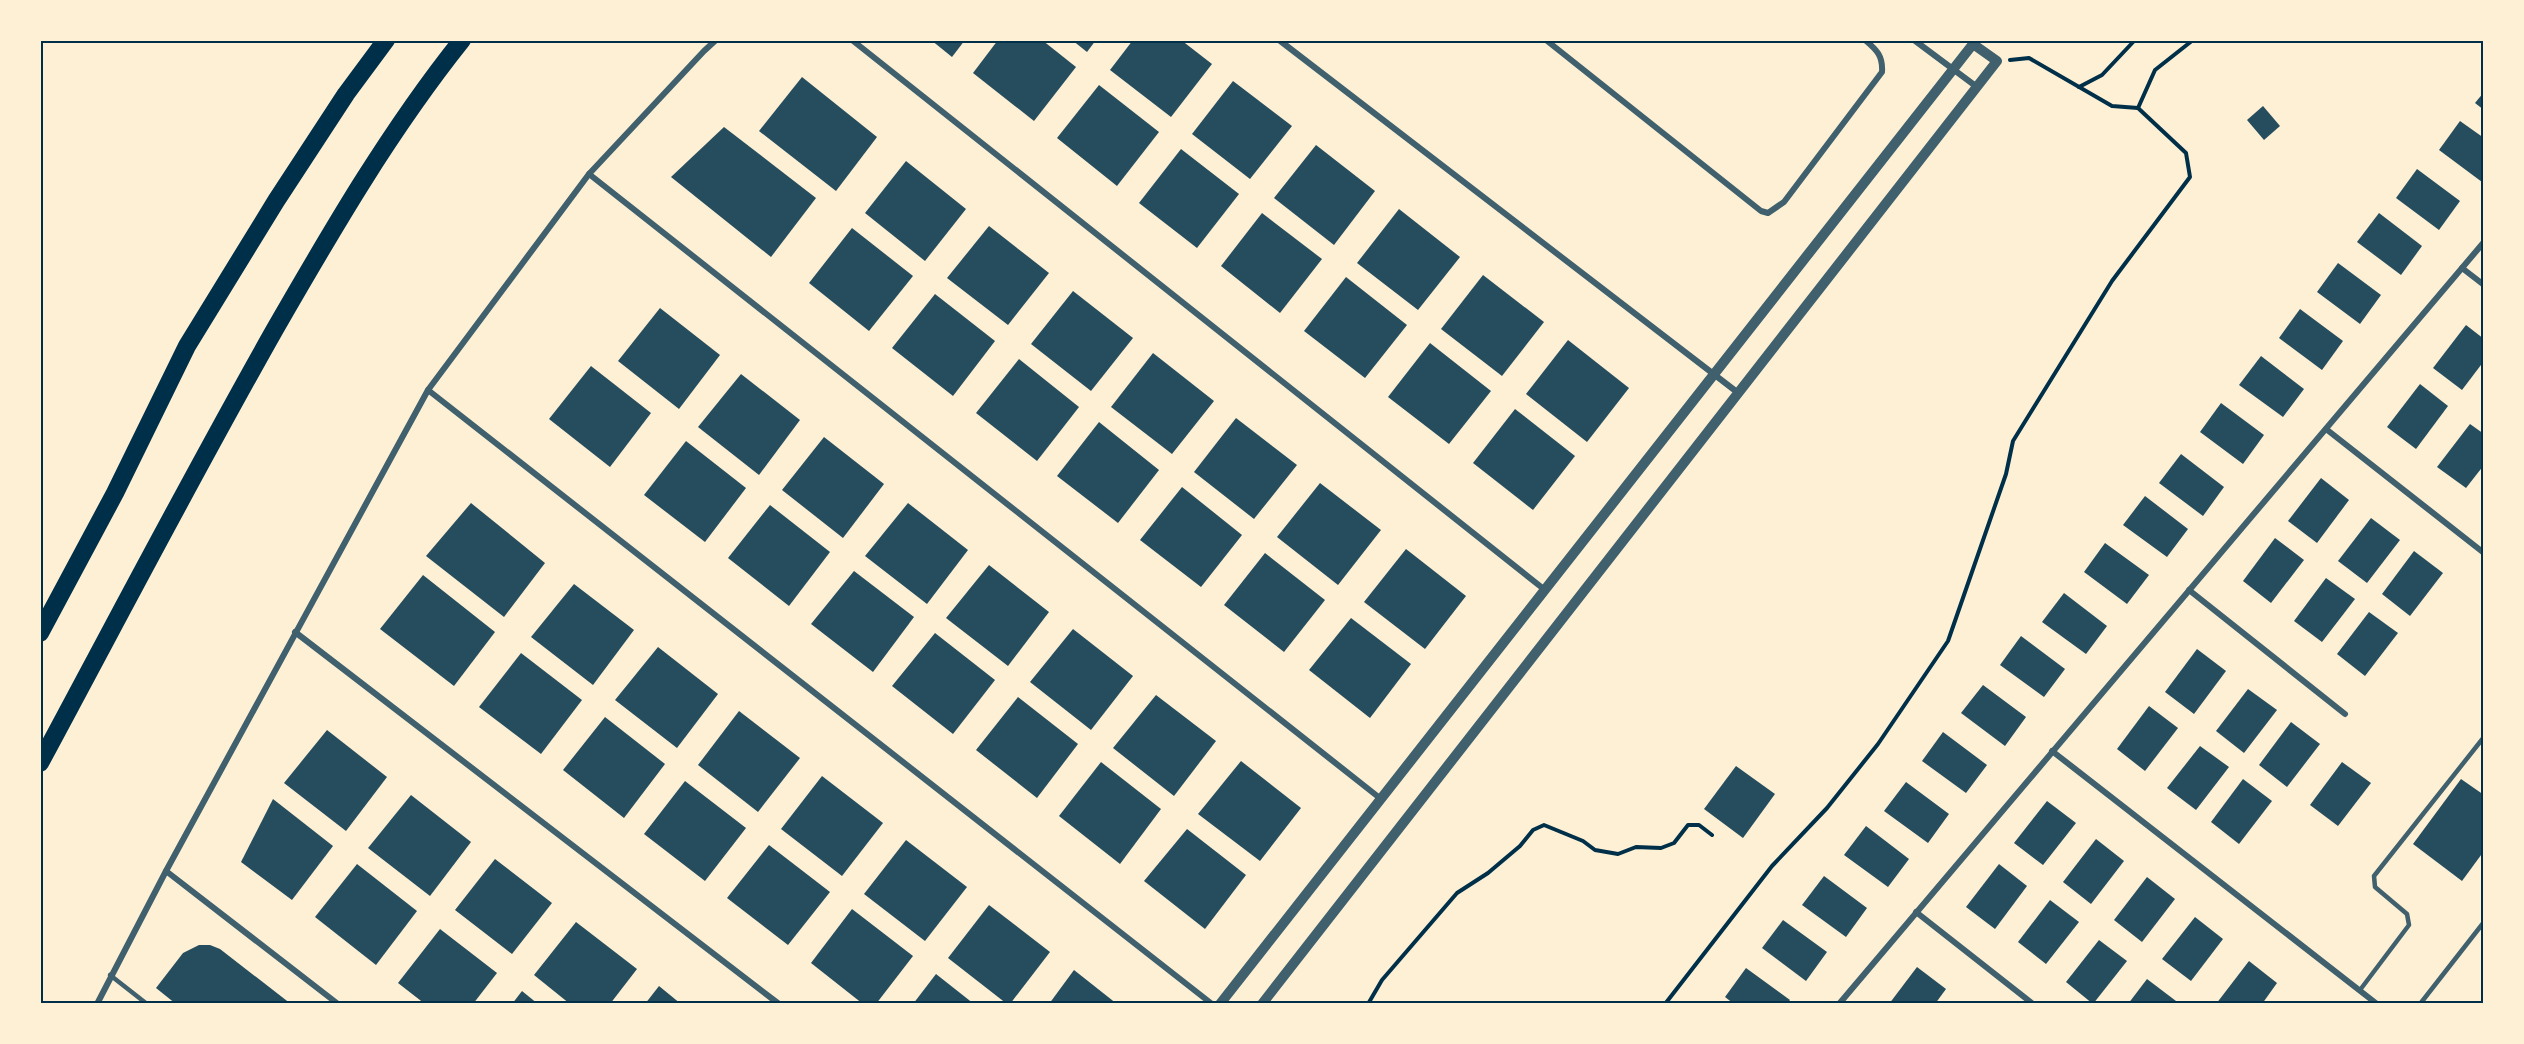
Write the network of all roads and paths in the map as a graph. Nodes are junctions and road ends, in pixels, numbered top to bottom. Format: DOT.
graph roads {
  1 [pos="386,40"];
  2 [pos="462,40"];
  3 [pos="716,40"];
  4 [pos="852,40"];
  5 [pos="1279,40"];
  6 [pos="1546,40"];
  7 [pos="1865,40"];
  8 [pos="1914,40"];
  9 [pos="2135,40"];
  10 [pos="2193,40"];
  11 [pos="1971,42"];
  12 [pos="1997,61"];
  13 [pos="1954,69"];
  14 [pos="1978,87"];
  15 [pos="2079,87"];
  16 [pos="2138,108"];
  17 [pos="589,174"];
  18 [pos="2484,242"];
  19 [pos="2462,268"];
  20 [pos="2484,285"];
  21 [pos="1714,374"];
  22 [pos="428,390"];
  23 [pos="1737,392"];
  24 [pos="2326,429"];
  25 [pos="2484,553"];
  26 [pos="1545,590"];
  27 [pos="2189,590"];
  28 [pos="295,632"];
  29 [pos="40,633"];
  30 [pos="2345,714"];
  31 [pos="2484,737"];
  32 [pos="2052,751"];
  33 [pos="40,763"];
  34 [pos="1381,799"];
  35 [pos="1712,835"];
  36 [pos="166,871"];
  37 [pos="1916,912"];
  38 [pos="2484,922"];
  39 [pos="110,975"];
  40 [pos="2360,990"];
  41 [pos="97,1004"];
  42 [pos="147,1004"];
  43 [pos="338,1004"];
  44 [pos="779,1004"];
  45 [pos="1212,1004"];
  46 [pos="1220,1004"];
  47 [pos="1262,1004"];
  48 [pos="1368,1004"];
  49 [pos="1665,1004"];
  50 [pos="1839,1004"];
  51 [pos="2033,1004"];
  52 [pos="2377,1004"];
  53 [pos="2420,1004"];
  1 -- 29 [label="highway"];
  2 -- 33 [label="highway"];
  3 -- 17 [label="street"];
  4 -- 26 [label="street"];
  5 -- 21 [label="street"];
  6 -- 7 [label="street"];
  8 -- 13 [label="street"];
  9 -- 15 [label="path"];
  10 -- 16 [label="path"];
  11 -- 12 [label="street"];
  11 -- 13 [label="street"];
  12 -- 14 [label="street"];
  12 -- 15 [label="path"];
  13 -- 14 [label="street"];
  13 -- 21 [label="street"];
  14 -- 23 [label="street"];
  15 -- 16 [label="path"];
  16 -- 49 [label="path"];
  17 -- 22 [label="street"];
  17 -- 34 [label="street"];
  18 -- 19 [label="street"];
  19 -- 20 [label="street"];
  19 -- 24 [label="street"];
  21 -- 23 [label="street"];
  21 -- 26 [label="street"];
  22 -- 28 [label="street"];
  22 -- 45 [label="street"];
  23 -- 47 [label="street"];
  24 -- 25 [label="street"];
  24 -- 27 [label="street"];
  26 -- 34 [label="street"];
  27 -- 30 [label="street"];
  27 -- 32 [label="street"];
  28 -- 36 [label="street"];
  28 -- 44 [label="street"];
  31 -- 40 [label="lane"];
  32 -- 37 [label="street"];
  32 -- 40 [label="street"];
  34 -- 46 [label="street"];
  35 -- 48 [label="path"];
  36 -- 39 [label="street"];
  36 -- 43 [label="street"];
  37 -- 50 [label="street"];
  37 -- 51 [label="street"];
  38 -- 53 [label="lane"];
  39 -- 41 [label="street"];
  39 -- 42 [label="lane"];
  40 -- 52 [label="street"];
}
